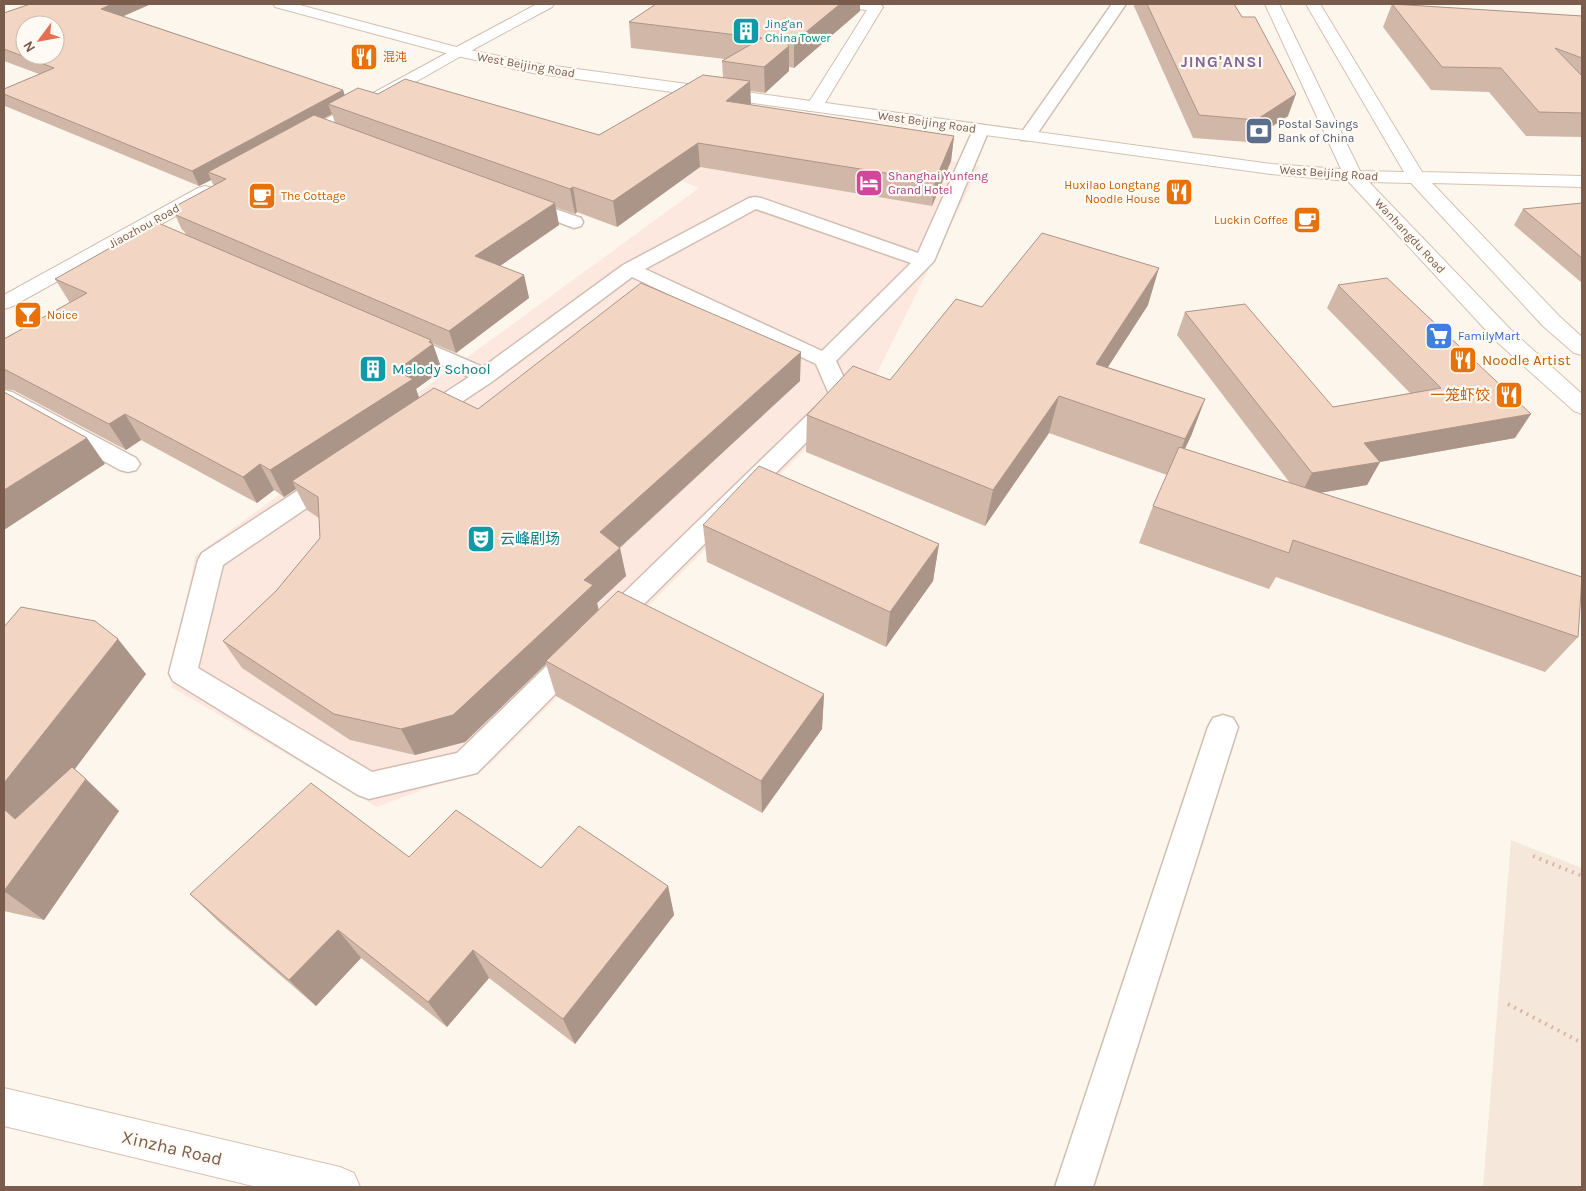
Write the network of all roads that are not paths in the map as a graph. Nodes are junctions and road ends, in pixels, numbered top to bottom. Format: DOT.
graph roads {
  1 [pos="280,4"];
  2 [pos="518,4"];
  3 [pos="848,4"];
  4 [pos="1119,4"];
  5 [pos="1272,4"];
  6 [pos="1313,4"];
  7 [pos="540,7"];
  8 [pos="458,52"];
  9 [pos="349,97"];
  10 [pos="368,103"];
  11 [pos="814,107"];
  12 [pos="321,129"];
  13 [pos="981,130"];
  14 [pos="340,136"];
  15 [pos="1027,136"];
  16 [pos="284,150"];
  17 [pos="1353,176"];
  18 [pos="1416,178"];
  19 [pos="1582,181"];
  20 [pos="219,184"];
  21 [pos="508,198"];
  22 [pos="574,222"];
  23 [pos="924,261"];
  24 [pos="630,269"];
  25 [pos="4,303"];
  26 [pos="386,333"];
  27 [pos="1582,348"];
  28 [pos="826,360"];
  29 [pos="485,376"];
  30 [pos="4,398"];
  31 [pos="1582,406"];
  32 [pos="404,430"];
  33 [pos="128,464"];
  34 [pos="348,468"];
  35 [pos="1223,727"];
  36 [pos="4,1108"];
  37 [pos="340,1187"];
  38 [pos="1074,1187"];
  1 -- 8 [label="main road, West Beijing Road"];
  2 -- 7 [label="main road"];
  3 -- 11 [label="main road"];
  4 -- 15 [label="lane"];
  5 -- 17 [label="main road, Wanhangdu Road"];
  6 -- 18 [label="main road"];
  7 -- 8 [label="main road"];
  8 -- 10 [label="main road"];
  8 -- 11 [label="main road, West Beijing Road"];
  9 -- 10 [label="lane"];
  10 -- 12 [label="main road"];
  11 -- 13 [label="main road, West Beijing Road"];
  12 -- 14 [label="lane"];
  12 -- 16 [label="main road"];
  13 -- 15 [label="main road, West Beijing Road"];
  13 -- 23 [label="lane"];
  15 -- 17 [label="main road, West Beijing Road"];
  17 -- 18 [label="main road, West Beijing Road"];
  17 -- 31 [label="main road, Wanhangdu Road"];
  18 -- 19 [label="main road, West Beijing Road"];
  18 -- 27 [label="main road"];
  20 -- 25 [label="main road, Jiaozhou Road"];
  21 -- 22 [label="lane"];
  23 -- 24 [label="lane"];
  23 -- 28 [label="lane"];
  24 -- 28 [label="lane"];
  24 -- 29 [label="lane"];
  26 -- 29 [label="lane"];
  28 -- 34 [label="lane"];
  29 -- 32 [label="lane"];
  30 -- 33 [label="lane"];
  35 -- 38 [label="lane"];
  36 -- 37 [label="main road, Xinzha Road"];
}
